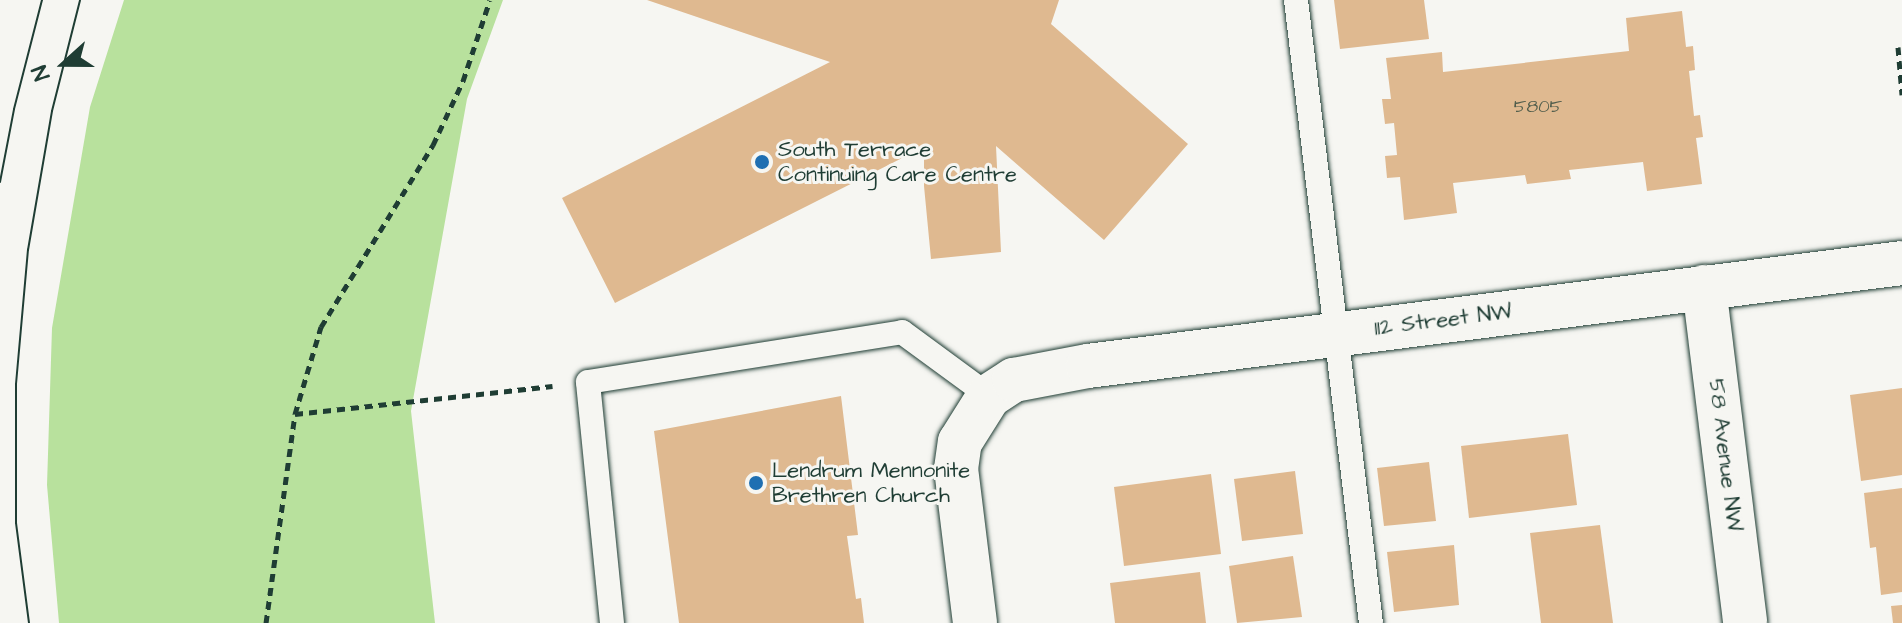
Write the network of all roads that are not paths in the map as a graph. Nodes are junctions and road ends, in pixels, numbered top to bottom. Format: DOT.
graph roads {
  1 [pos="1296,0"];
  2 [pos="1902,263"];
  3 [pos="1704,287"];
  4 [pos="1335,334"];
  5 [pos="989,396"];
  6 [pos="612,623"];
  7 [pos="975,623"];
  8 [pos="1371,623"];
  9 [pos="1745,623"];
  1 -- 4 [label="lane"];
  2 -- 3 [label="street, 112 Street NW"];
  3 -- 4 [label="street, 112 Street NW"];
  3 -- 9 [label="street, 58 Avenue NW"];
  4 -- 5 [label="street, 112 Street NW"];
  4 -- 8 [label="lane"];
  5 -- 6 [label="lane"];
  5 -- 7 [label="street"];
}
